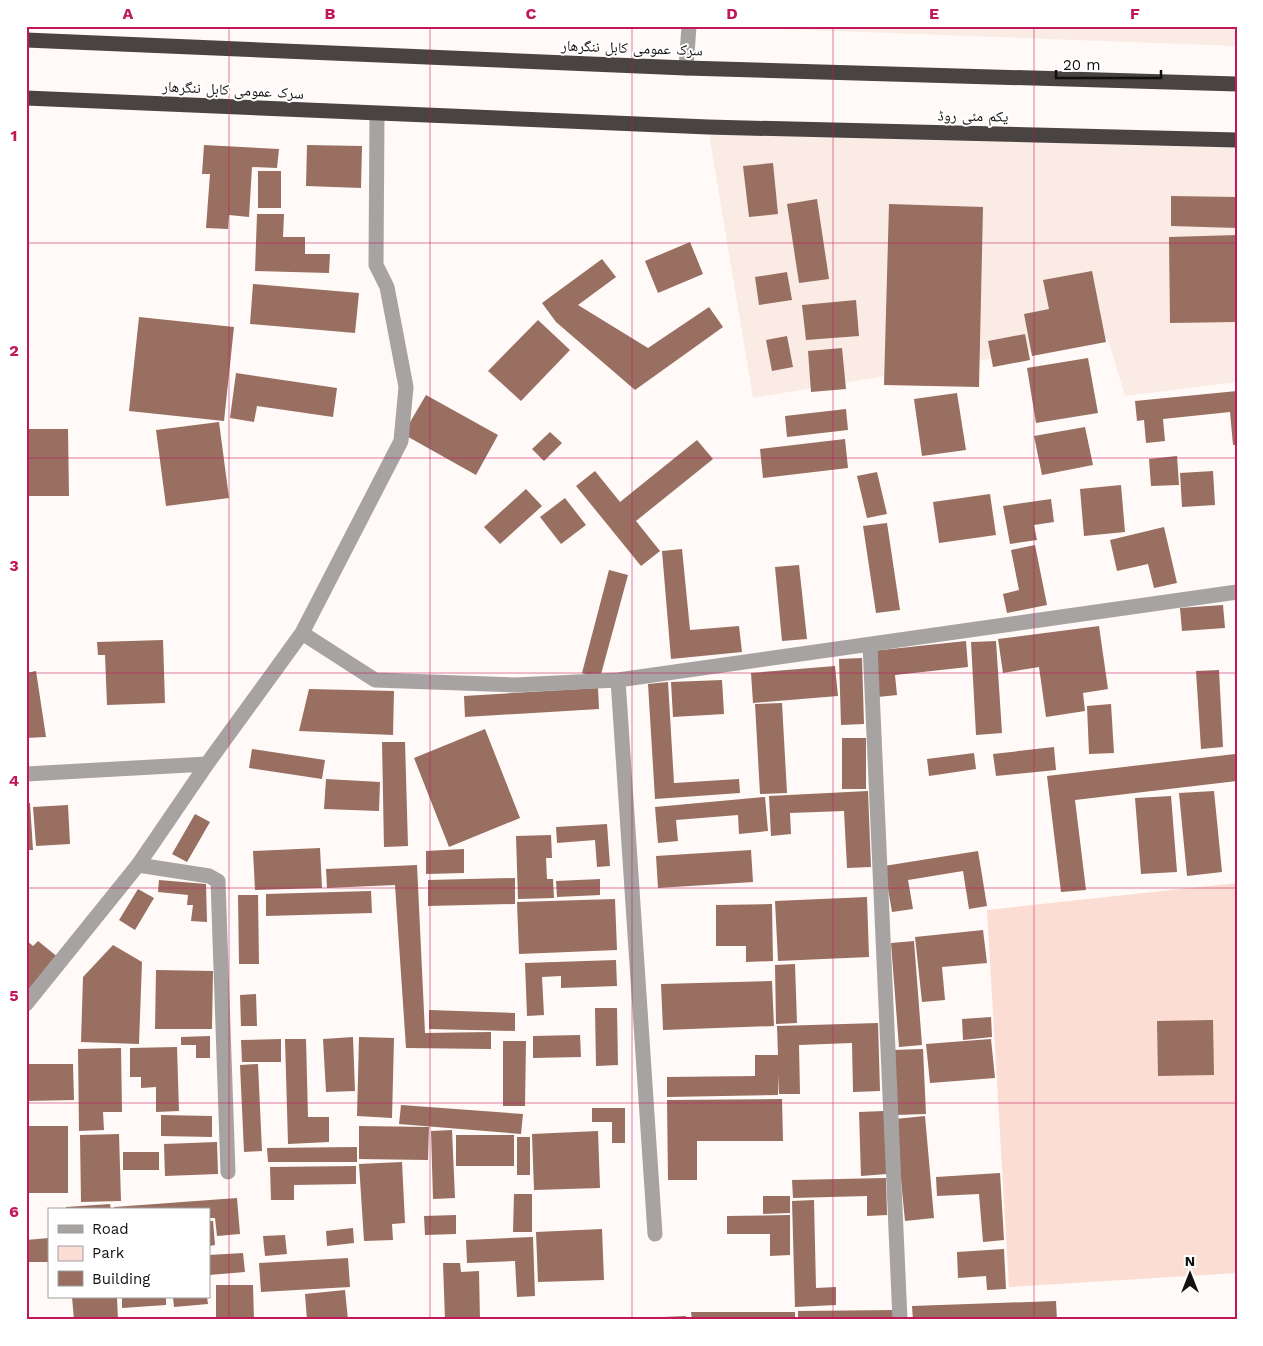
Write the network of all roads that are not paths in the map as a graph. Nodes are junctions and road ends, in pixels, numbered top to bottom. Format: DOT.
graph roads {
  1 [pos="689,26"];
  2 [pos="26,40"];
  3 [pos="686,68"];
  4 [pos="1237,84"];
  5 [pos="26,98"];
  6 [pos="377,114"];
  7 [pos="708,127"];
  8 [pos="1237,140"];
  9 [pos="1237,592"];
  10 [pos="302,632"];
  11 [pos="870,645"];
  12 [pos="618,680"];
  13 [pos="207,764"];
  14 [pos="26,774"];
  15 [pos="138,865"];
  16 [pos="26,1004"];
  17 [pos="228,1172"];
  18 [pos="654,1234"];
  19 [pos="900,1320"];
  1 -- 3 [label="street"];
  2 -- 3 [label="highway, سرک عمومی کابل ننگرهار"];
  3 -- 4 [label="highway, سرک عمومی کابل ننگرهار"];
  5 -- 6 [label="highway, سرک عمومی کابل ننگرهار"];
  6 -- 7 [label="highway, سرک عمومی کابل ننگرهار"];
  6 -- 10 [label="street"];
  7 -- 8 [label="highway, یکم مئی روڈ"];
  9 -- 11 [label="street"];
  10 -- 12 [label="street"];
  10 -- 13 [label="street"];
  11 -- 12 [label="street"];
  11 -- 19 [label="street"];
  12 -- 18 [label="street"];
  13 -- 14 [label="street"];
  13 -- 15 [label="street"];
  15 -- 16 [label="street"];
  15 -- 17 [label="street"];
}
